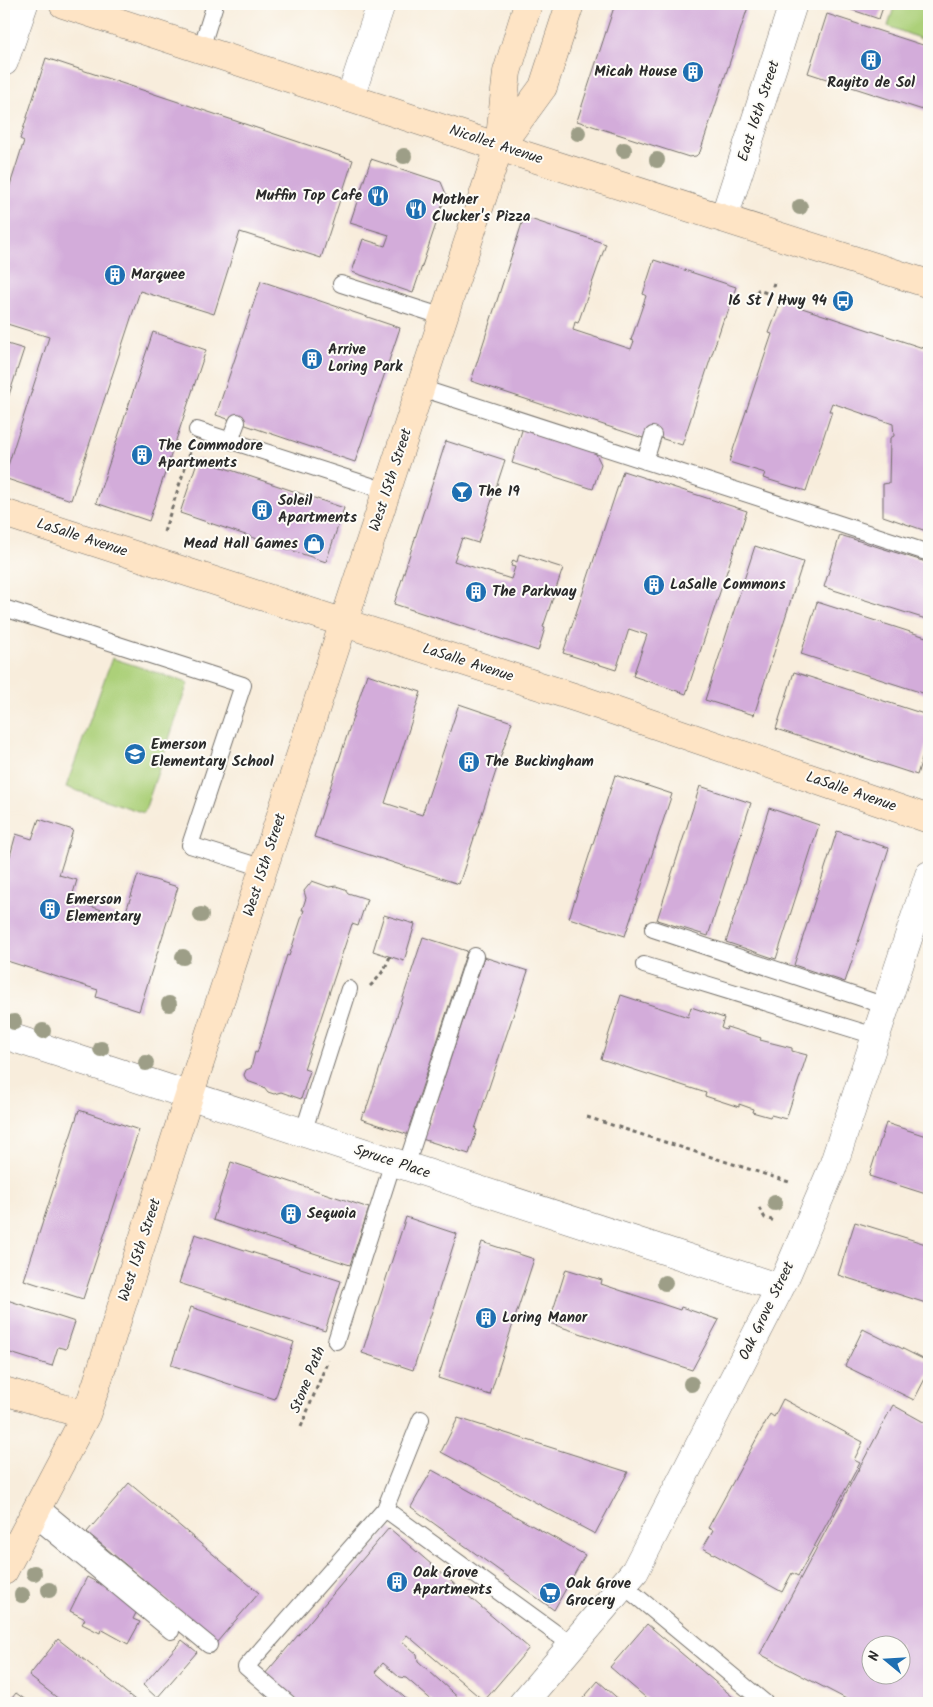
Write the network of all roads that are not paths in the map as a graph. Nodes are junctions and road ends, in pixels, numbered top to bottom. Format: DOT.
graph roads {
  1 [pos="24,4"];
  2 [pos="63,4"];
  3 [pos="215,4"];
  4 [pos="381,4"];
  5 [pos="528,4"];
  6 [pos="570,4"];
  7 [pos="794,4"];
  8 [pos="201,49"];
  9 [pos="4,62"];
  10 [pos="350,98"];
  11 [pos="499,147"];
  12 [pos="724,218"];
  13 [pos="341,284"];
  14 [pos="929,284"];
  15 [pos="444,317"];
  16 [pos="421,388"];
  17 [pos="237,422"];
  18 [pos="197,430"];
  19 [pos="654,435"];
  20 [pos="230,441"];
  21 [pos="645,461"];
  22 [pos="387,491"];
  23 [pos="4,513"];
  24 [pos="929,553"];
  25 [pos="4,608"];
  26 [pos="344,623"];
  27 [pos="929,819"];
  28 [pos="264,868"];
  29 [pos="929,875"];
  30 [pos="653,929"];
  31 [pos="475,956"];
  32 [pos="644,965"];
  33 [pos="356,990"];
  34 [pos="886,1006"];
  35 [pos="4,1035"];
  36 [pos="875,1036"];
  37 [pos="189,1096"];
  38 [pos="303,1132"];
  39 [pos="399,1164"];
  40 [pos="780,1288"];
  41 [pos="336,1341"];
  42 [pos="4,1391"];
  43 [pos="86,1415"];
  44 [pos="421,1419"];
  45 [pos="385,1509"];
  46 [pos="36,1511"];
  47 [pos="4,1571"];
  48 [pos="623,1585"];
  49 [pos="171,1631"];
  50 [pos="209,1645"];
  51 [pos="572,1645"];
  52 [pos="288,1703"];
  53 [pos="523,1703"];
  54 [pos="766,1703"];
  1 -- 9 [label="street"];
  2 -- 8 [label="street, Nicollet Avenue"];
  3 -- 8 [label="lane"];
  4 -- 10 [label="street"];
  5 -- 11 [label="street"];
  6 -- 11 [label="street"];
  7 -- 12 [label="street, East 16th Street"];
  8 -- 10 [label="street, Nicollet Avenue"];
  10 -- 11 [label="street, Nicollet Avenue"];
  11 -- 12 [label="street, Nicollet Avenue"];
  11 -- 15 [label="street, West 15th Street"];
  12 -- 14 [label="street, Nicollet Avenue"];
  13 -- 15 [label="lane"];
  15 -- 16 [label="street, West 15th Street"];
  16 -- 21 [label="lane"];
  16 -- 22 [label="street, West 15th Street"];
  17 -- 20 [label="lane"];
  18 -- 20 [label="lane"];
  19 -- 21 [label="lane"];
  20 -- 22 [label="lane"];
  21 -- 24 [label="lane"];
  22 -- 26 [label="street, West 15th Street"];
  23 -- 26 [label="street, LaSalle Avenue"];
  25 -- 28 [label="lane"];
  26 -- 27 [label="street, LaSalle Avenue"];
  26 -- 28 [label="street, West 15th Street"];
  28 -- 37 [label="street, West 15th Street"];
  29 -- 34 [label="street, Oak Grove Street"];
  30 -- 34 [label="lane"];
  31 -- 39 [label="lane"];
  32 -- 36 [label="lane"];
  33 -- 38 [label="lane"];
  34 -- 36 [label="street, Oak Grove Street"];
  35 -- 37 [label="street, Spruce Place"];
  36 -- 40 [label="street, Oak Grove Street"];
  37 -- 38 [label="street, Spruce Place"];
  37 -- 43 [label="street, West 15th Street"];
  38 -- 39 [label="street, Spruce Place"];
  39 -- 40 [label="street, Spruce Place"];
  39 -- 41 [label="lane"];
  40 -- 48 [label="street, Oak Grove Street"];
  42 -- 43 [label="street"];
  43 -- 46 [label="street, West 15th Street"];
  44 -- 45 [label="lane"];
  45 -- 51 [label="lane"];
  45 -- 52 [label="lane"];
  46 -- 47 [label="street, West 15th Street"];
  46 -- 49 [label="lane"];
  46 -- 50 [label="lane"];
  48 -- 51 [label="street, Oak Grove Street"];
  48 -- 54 [label="lane"];
  51 -- 53 [label="street, Oak Grove Street"];
}
